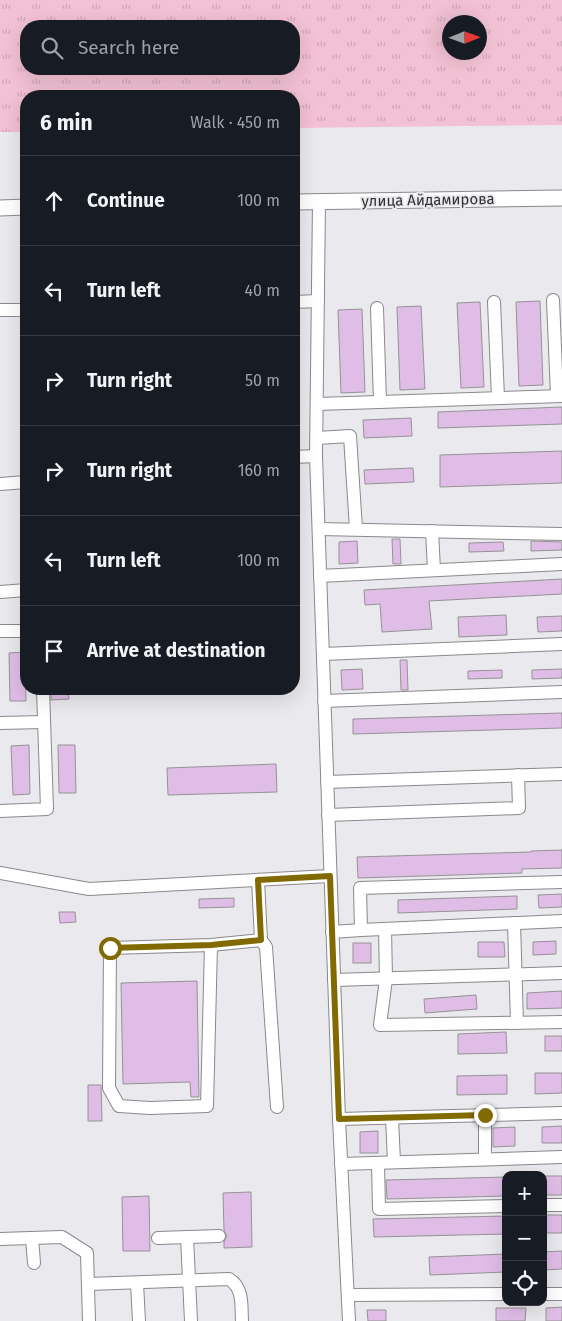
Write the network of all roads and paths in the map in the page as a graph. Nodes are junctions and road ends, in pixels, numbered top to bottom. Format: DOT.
graph roads {
  1 [pos="562,198"];
  2 [pos="300,202"];
  3 [pos="319,202"];
  4 [pos="0,208"];
  5 [pos="20,208"];
  6 [pos="553,300"];
  7 [pos="318,301"];
  8 [pos="300,302"];
  9 [pos="494,302"];
  10 [pos="377,308"];
  11 [pos="0,310"];
  12 [pos="20,310"];
  13 [pos="559,396"];
  14 [pos="498,398"];
  15 [pos="380,402"];
  16 [pos="317,404"];
  17 [pos="317,438"];
  18 [pos="316,456"];
  19 [pos="300,457"];
  20 [pos="20,482"];
  21 [pos="0,484"];
  22 [pos="319,529"];
  23 [pos="356,529"];
  24 [pos="432,531"];
  25 [pos="562,534"];
  26 [pos="562,564"];
  27 [pos="434,570"];
  28 [pos="320,576"];
  29 [pos="20,590"];
  30 [pos="0,592"];
  31 [pos="20,630"];
  32 [pos="0,631"];
  33 [pos="562,644"];
  34 [pos="323,654"];
  35 [pos="562,692"];
  36 [pos="43,695"];
  37 [pos="324,701"];
  38 [pos="44,722"];
  39 [pos="0,723"];
  40 [pos="562,774"];
  41 [pos="518,775"];
  42 [pos="327,782"];
  43 [pos="0,810"];
  44 [pos="328,815"];
  45 [pos="0,873"];
  46 [pos="330,876"];
  47 [pos="258,880"];
  48 [pos="562,882"];
  49 [pos="562,921"];
  50 [pos="514,923"];
  51 [pos="385,929"];
  52 [pos="362,930"];
  53 [pos="332,932"];
  54 [pos="261,940"];
  55 [pos="211,945"];
  56 [pos="562,973"];
  57 [pos="515,974"];
  58 [pos="386,978"];
  59 [pos="334,980"];
  60 [pos="562,1022"];
  61 [pos="517,1023"];
  62 [pos="277,1107"];
  63 [pos="562,1113"];
  64 [pos="485,1115"];
  65 [pos="392,1118"];
  66 [pos="339,1119"];
  67 [pos="562,1157"];
  68 [pos="485,1159"];
  69 [pos="394,1162"];
  70 [pos="378,1163"];
  71 [pos="341,1164"];
  72 [pos="547,1205"];
  73 [pos="562,1205"];
  74 [pos="502,1206"];
  75 [pos="219,1236"];
  76 [pos="187,1237"];
  77 [pos="32,1238"];
  78 [pos="158,1238"];
  79 [pos="0,1239"];
  80 [pos="34,1263"];
  81 [pos="189,1280"];
  82 [pos="138,1283"];
  83 [pos="88,1284"];
  84 [pos="502,1294"];
  85 [pos="547,1294"];
  86 [pos="562,1294"];
  87 [pos="348,1295"];
  88 [pos="89,1321"];
  89 [pos="139,1321"];
  90 [pos="191,1321"];
  91 [pos="242,1321"];
  92 [pos="349,1321"];
  1 -- 3 [label="main road, улица Айдамирова"];
  2 -- 3 [label="main road, улица Айдамирова"];
  3 -- 7 [label="street"];
  4 -- 5 [label="main road"];
  6 -- 13 [label="street"];
  7 -- 8 [label="street"];
  7 -- 16 [label="street"];
  9 -- 14 [label="street"];
  10 -- 15 [label="street"];
  11 -- 12 [label="street"];
  13 -- 14 [label="street"];
  14 -- 15 [label="street"];
  15 -- 16 [label="street"];
  16 -- 17 [label="street"];
  17 -- 18 [label="street"];
  17 -- 23 [label="street"];
  18 -- 19 [label="street"];
  18 -- 22 [label="street"];
  20 -- 21 [label="street"];
  22 -- 23 [label="street"];
  22 -- 28 [label="street"];
  23 -- 24 [label="street"];
  24 -- 25 [label="street"];
  24 -- 27 [label="street"];
  26 -- 27 [label="street"];
  27 -- 28 [label="street"];
  28 -- 34 [label="street"];
  29 -- 30 [label="street"];
  31 -- 32 [label="street"];
  33 -- 34 [label="street"];
  34 -- 37 [label="street"];
  35 -- 37 [label="street"];
  36 -- 38 [label="street"];
  37 -- 42 [label="street"];
  38 -- 39 [label="street"];
  38 -- 43 [label="street"];
  40 -- 41 [label="street"];
  41 -- 42 [label="street"];
  41 -- 44 [label="street"];
  42 -- 44 [label="street"];
  44 -- 46 [label="street"];
  45 -- 47 [label="street"];
  46 -- 47 [label="street"];
  46 -- 53 [label="street"];
  47 -- 54 [label="street"];
  48 -- 52 [label="street"];
  49 -- 50 [label="street"];
  50 -- 51 [label="street"];
  50 -- 57 [label="street"];
  51 -- 52 [label="street"];
  51 -- 58 [label="street"];
  52 -- 53 [label="street"];
  53 -- 59 [label="street"];
  54 -- 55 [label="street"];
  54 -- 62 [label="street"];
  55 -- 55 [label="street"];
  56 -- 57 [label="street"];
  57 -- 58 [label="street"];
  57 -- 61 [label="street"];
  58 -- 59 [label="street"];
  58 -- 61 [label="street"];
  59 -- 66 [label="street"];
  60 -- 61 [label="street"];
  63 -- 64 [label="street"];
  64 -- 65 [label="street"];
  64 -- 68 [label="street"];
  65 -- 66 [label="street"];
  65 -- 69 [label="street"];
  66 -- 71 [label="street"];
  67 -- 68 [label="street"];
  68 -- 69 [label="street"];
  69 -- 70 [label="street"];
  70 -- 71 [label="street"];
  70 -- 74 [label="street"];
  71 -- 87 [label="street"];
  72 -- 73 [label="street"];
  75 -- 76 [label="street"];
  76 -- 78 [label="street"];
  76 -- 81 [label="street"];
  77 -- 79 [label="street"];
  77 -- 80 [label="street"];
  77 -- 83 [label="street"];
  81 -- 82 [label="street"];
  81 -- 90 [label="street"];
  81 -- 91 [label="street"];
  82 -- 83 [label="street"];
  82 -- 89 [label="street"];
  83 -- 88 [label="street"];
  84 -- 87 [label="street"];
  85 -- 86 [label="street"];
  87 -- 92 [label="street"];
}
